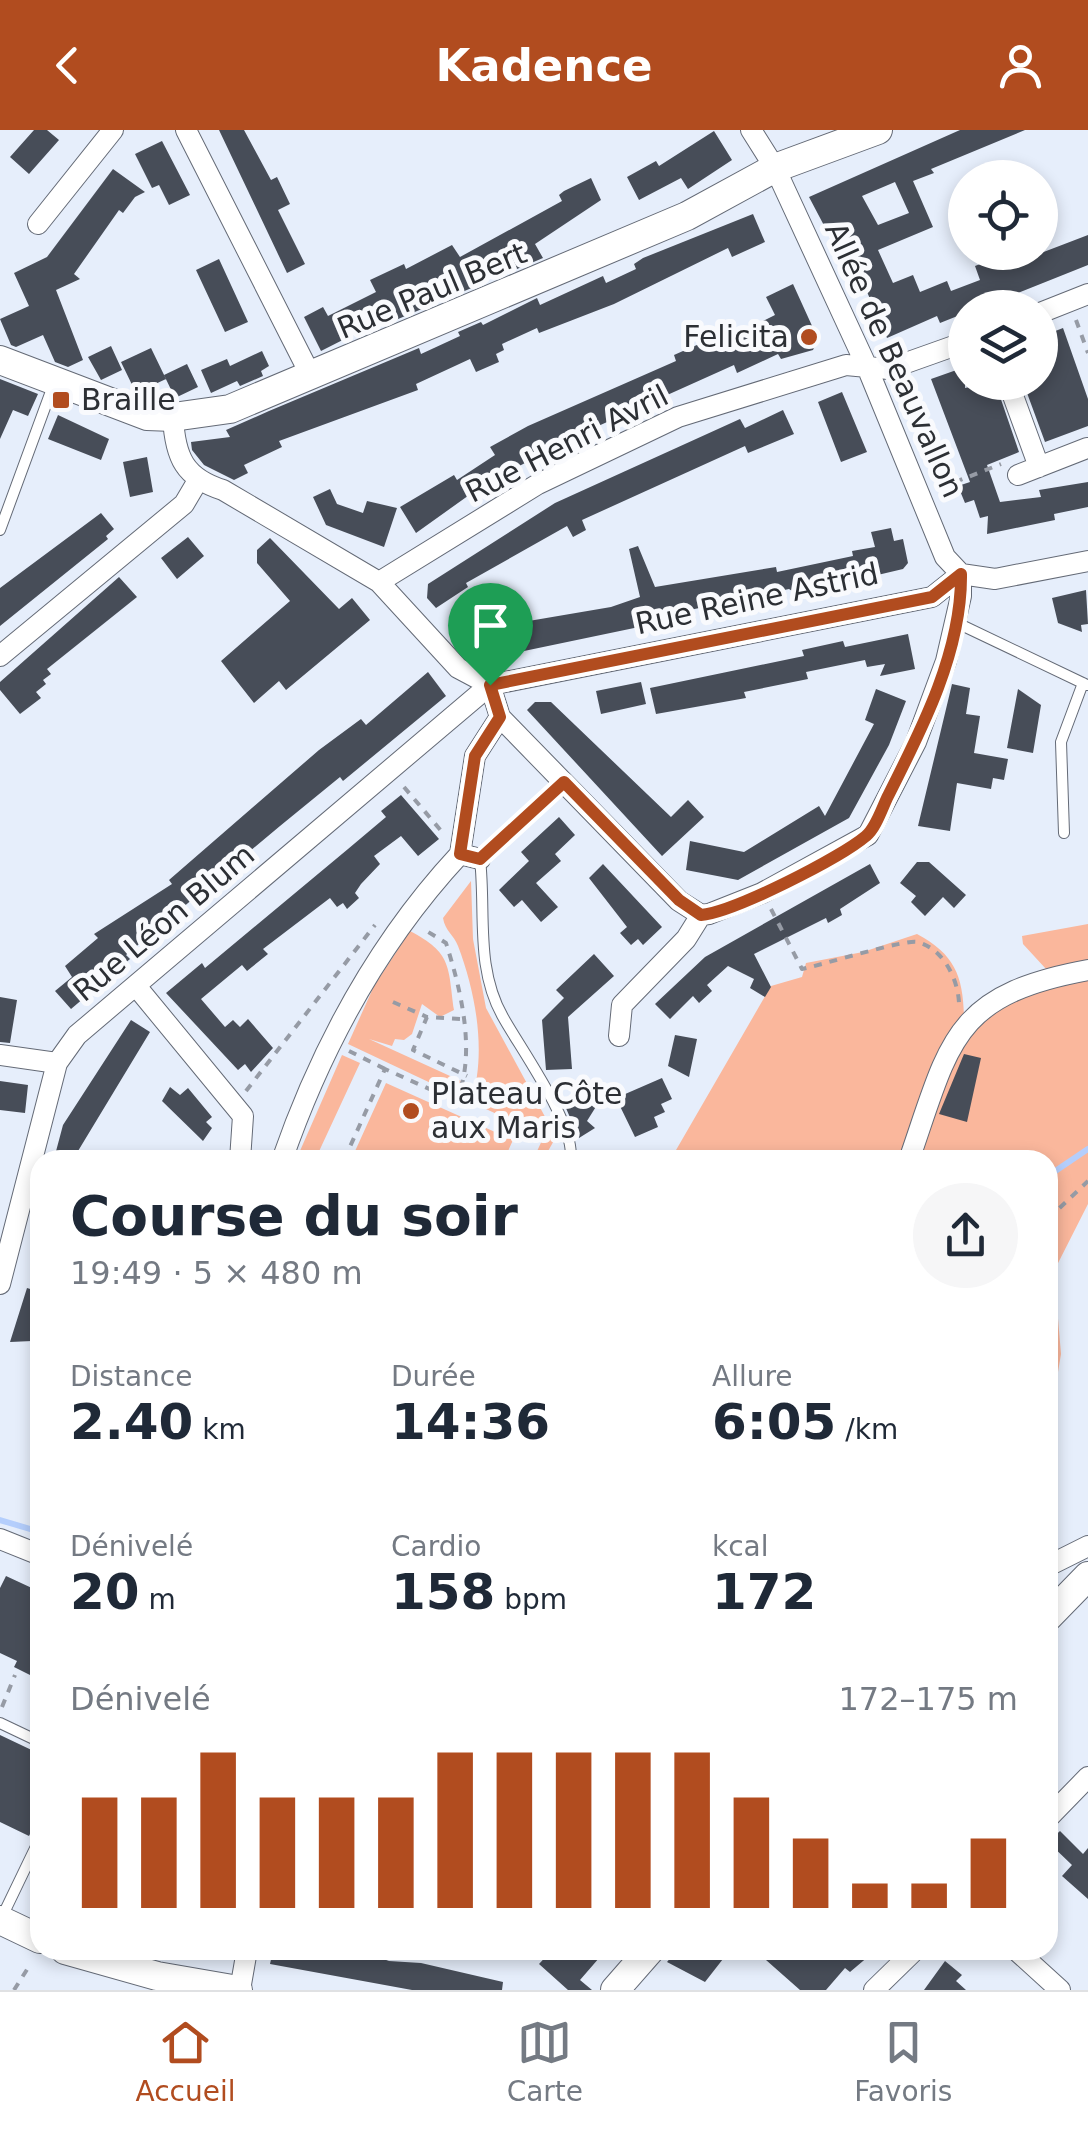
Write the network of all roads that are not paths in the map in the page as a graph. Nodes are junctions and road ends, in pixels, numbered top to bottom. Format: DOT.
graph roads {
  1 [pos="113,130"];
  2 [pos="186,130"];
  3 [pos="751,130"];
  4 [pos="878,130"];
  5 [pos="775,168"];
  6 [pos="38,224"];
  7 [pos="948,348"];
  8 [pos="0,360"];
  9 [pos="867,367"];
  10 [pos="312,378"];
  11 [pos="55,382"];
  12 [pos="1015,400"];
  13 [pos="173,418"];
  14 [pos="1087,448"];
  15 [pos="1036,459"];
  16 [pos="1018,475"];
  17 [pos="197,482"];
  18 [pos="0,530"];
  19 [pos="1088,560"];
  20 [pos="961,574"];
  21 [pos="379,582"];
  22 [pos="955,622"];
  23 [pos="0,656"];
  24 [pos="1086,684"];
  25 [pos="490,685"];
  26 [pos="462,710"];
  27 [pos="500,717"];
  28 [pos="483,736"];
  29 [pos="1064,833"];
  30 [pos="470,856"];
  31 [pos="701,915"];
  32 [pos="1088,970"];
  33 [pos="136,986"];
  34 [pos="619,1036"];
  35 [pos="0,1056"];
  36 [pos="56,1063"];
  37 [pos="34,1150"];
  38 [pos="240,1150"];
  39 [pos="285,1150"];
  40 [pos="569,1150"];
  41 [pos="913,1150"];
  42 [pos="30,1166"];
  43 [pos="0,1284"];
  44 [pos="0,1539"];
  45 [pos="1088,1546"];
  46 [pos="30,1551"];
  47 [pos="1058,1561"];
  48 [pos="1088,1576"];
  49 [pos="1058,1607"];
  50 [pos="0,1723"];
  51 [pos="30,1737"];
  52 [pos="1088,1777"];
  53 [pos="1058,1808"];
  54 [pos="30,1858"];
  55 [pos="0,1920"];
  56 [pos="30,1934"];
  57 [pos="100,1960"];
  58 [pos="244,1960"];
  59 [pos="641,1960"];
  60 [pos="904,1960"];
  61 [pos="1027,1960"];
  62 [pos="239,1990"];
  63 [pos="615,1990"];
  64 [pos="874,1990"];
  65 [pos="1060,1990"];
  1 -- 6 [label="street"];
  2 -- 10 [label="street"];
  3 -- 5 [label="street, Allée de Beauvallon"];
  4 -- 5 [label="main road, Rue Paul Bert"];
  5 -- 9 [label="street, Allée de Beauvallon"];
  5 -- 10 [label="main road, Rue Paul Bert"];
  7 -- 9 [label="street, Rue Henri Avril"];
  8 -- 11 [label="main road, Rue Paul Bert"];
  9 -- 20 [label="street, Allée de Beauvallon"];
  9 -- 21 [label="street, Rue Henri Avril"];
  10 -- 13 [label="main road, Rue Paul Bert"];
  11 -- 13 [label="main road, Rue Paul Bert"];
  11 -- 18 [label="lane"];
  12 -- 15 [label="street"];
  13 -- 17 [label="street"];
  14 -- 15 [label="street"];
  15 -- 16 [label="street"];
  17 -- 21 [label="street"];
  17 -- 23 [label="street"];
  19 -- 20 [label="street"];
  20 -- 22 [label="street"];
  20 -- 25 [label="street, Rue Reine Astrid"];
  21 -- 25 [label="street"];
  22 -- 24 [label="lane"];
  22 -- 31 [label="street"];
  24 -- 29 [label="lane"];
  25 -- 26 [label="street, Rue Léon Blum"];
  25 -- 27 [label="street"];
  26 -- 28 [label="street"];
  26 -- 33 [label="street, Rue Léon Blum"];
  27 -- 28 [label="street"];
  27 -- 31 [label="street"];
  28 -- 30 [label="street"];
  30 -- 39 [label="street"];
  30 -- 40 [label="lane"];
  31 -- 34 [label="street"];
  32 -- 41 [label="street"];
  33 -- 36 [label="street, Rue Léon Blum"];
  33 -- 38 [label="street"];
  35 -- 36 [label="street"];
  36 -- 37 [label="street, Rue Léon Blum"];
  42 -- 43 [label="street, Rue Léon Blum"];
  44 -- 46 [label="street"];
  45 -- 47 [label="street"];
  48 -- 49 [label="main road"];
  50 -- 51 [label="lane"];
  52 -- 53 [label="street"];
  54 -- 55 [label="lane"];
  55 -- 56 [label="main road"];
  57 -- 62 [label="main road"];
  58 -- 62 [label="street"];
  59 -- 63 [label="main road"];
  60 -- 64 [label="street"];
  61 -- 65 [label="street"];
}
